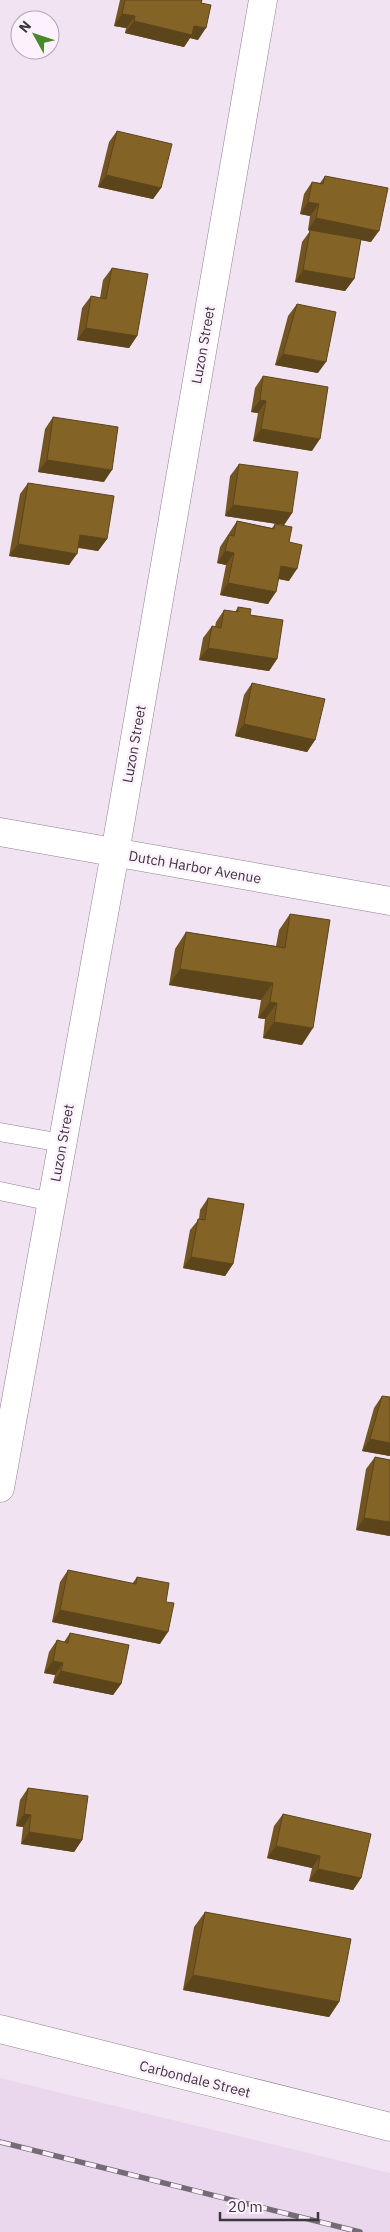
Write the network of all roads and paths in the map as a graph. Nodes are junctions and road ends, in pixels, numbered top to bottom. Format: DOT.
graph roads {
  1 [pos="263,0"];
  2 [pos="0,832"];
  3 [pos="115,853"];
  4 [pos="390,901"];
  5 [pos="0,1132"];
  6 [pos="62,1143"];
  7 [pos="0,1191"];
  8 [pos="52,1202"];
  9 [pos="0,1488"];
  10 [pos="0,2029"];
  11 [pos="390,2127"];
  1 -- 3 [label="street, Luzon Street"];
  2 -- 3 [label="street, Dutch Harbor Avenue"];
  3 -- 4 [label="street, Dutch Harbor Avenue"];
  3 -- 6 [label="street, Luzon Street"];
  5 -- 6 [label="lane"];
  6 -- 8 [label="street, Luzon Street"];
  7 -- 8 [label="lane"];
  8 -- 9 [label="street, Luzon Street"];
  10 -- 11 [label="street, Carbondale Street"];
}
